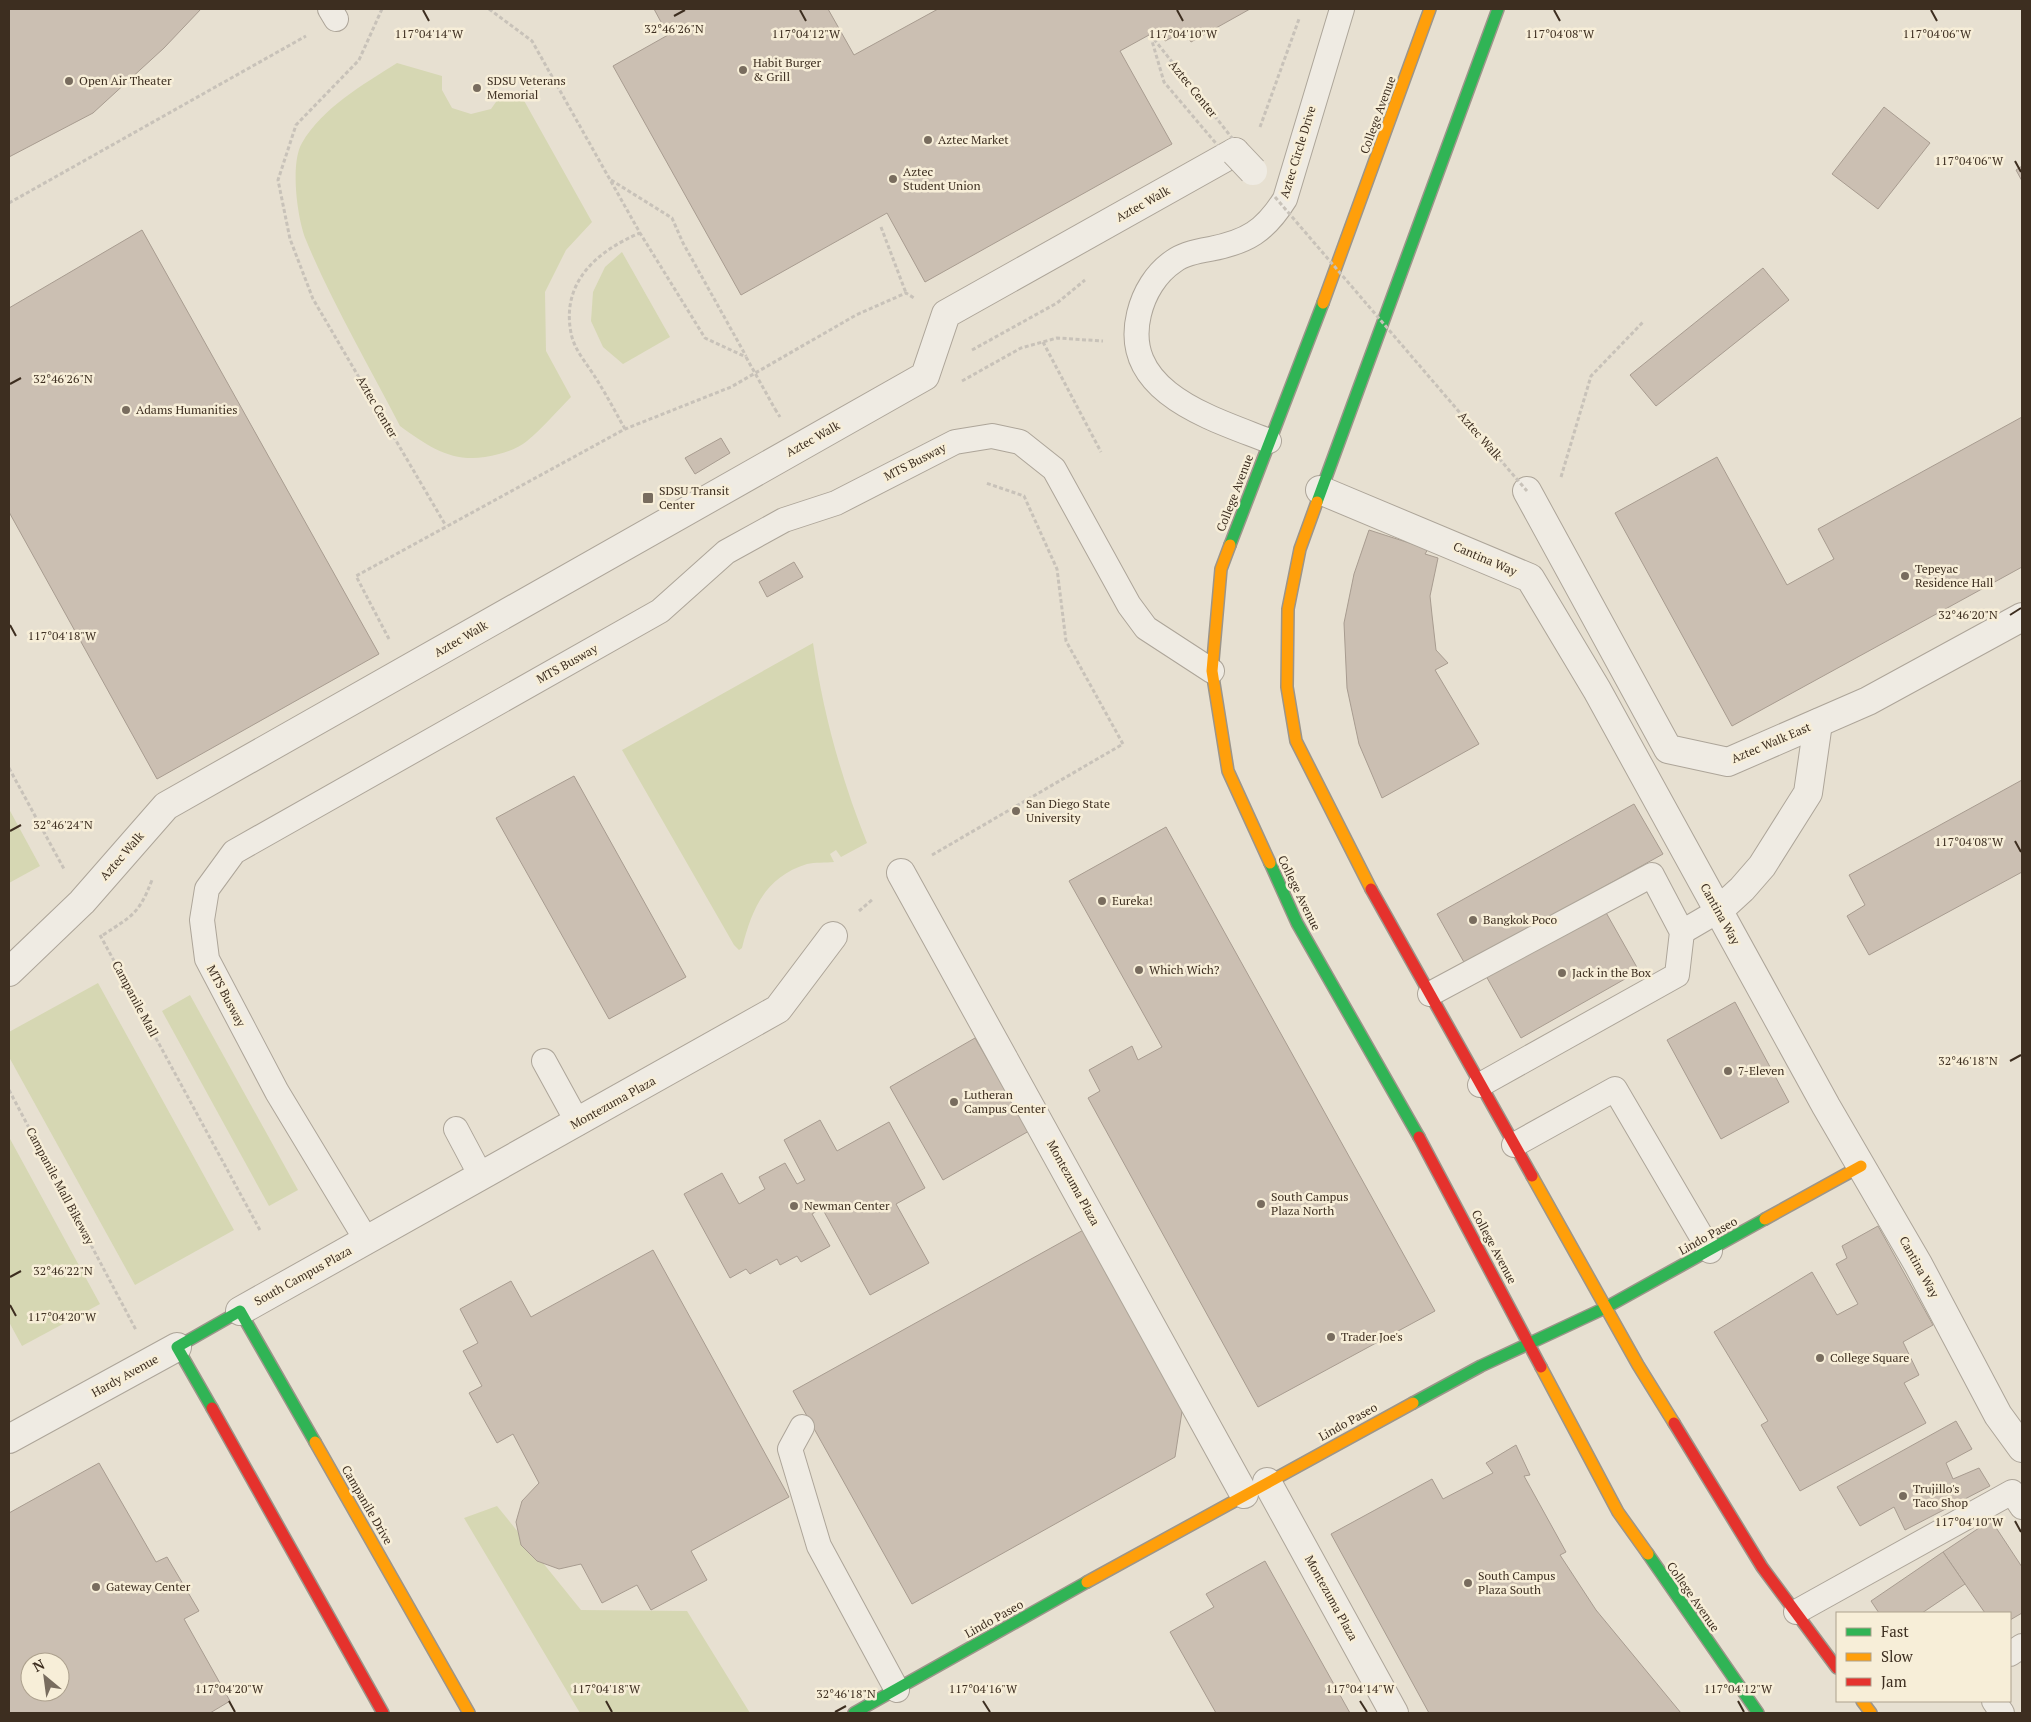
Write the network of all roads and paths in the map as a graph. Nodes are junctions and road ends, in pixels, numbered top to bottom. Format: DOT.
graph roads {
  1 [pos="382,9"];
  2 [pos="489,9"];
  3 [pos="1342,9"];
  4 [pos="1430,9"];
  5 [pos="1498,9"];
  6 [pos="333,14"];
  7 [pos="1176,96"];
  8 [pos="1234,152"];
  9 [pos="1253,171"];
  10 [pos="611,180"];
  11 [pos="9,204"];
  12 [pos="881,227"];
  13 [pos="640,233"];
  14 [pos="906,294"];
  15 [pos="946,314"];
  16 [pos="1644,321"];
  17 [pos="1043,342"];
  18 [pos="746,357"];
  19 [pos="775,409"];
  20 [pos="626,430"];
  21 [pos="1269,441"];
  22 [pos="1101,452"];
  23 [pos="986,483"];
  24 [pos="1558,486"];
  25 [pos="1320,490"];
  26 [pos="1527,491"];
  27 [pos="446,526"];
  28 [pos="2022,617"];
  29 [pos="393,647"];
  30 [pos="1212,671"];
  31 [pos="1818,723"];
  32 [pos="9,768"];
  33 [pos="901,873"];
  34 [pos="82,902"];
  35 [pos="1718,911"];
  36 [pos="1682,932"];
  37 [pos="833,936"];
  38 [pos="9,972"];
  39 [pos="1430,994"];
  40 [pos="544,1061"];
  41 [pos="1480,1084"];
  42 [pos="9,1090"];
  43 [pos="578,1123"];
  44 [pos="456,1129"];
  45 [pos="1514,1145"];
  46 [pos="1861,1166"];
  47 [pos="481,1176"];
  48 [pos="261,1232"];
  49 [pos="366,1241"];
  50 [pos="1710,1251"];
  51 [pos="124,1308"];
  52 [pos="1605,1308"];
  53 [pos="240,1311"];
  54 [pos="1529,1343"];
  55 [pos="177,1347"];
  56 [pos="802,1427"];
  57 [pos="9,1439"];
  58 [pos="2022,1448"];
  59 [pos="1255,1488"];
  60 [pos="2022,1507"];
  61 [pos="1796,1612"];
  62 [pos="2022,1646"];
  63 [pos="2011,1653"];
  64 [pos="1836,1667"];
  65 [pos="897,1690"];
  66 [pos="1863,1702"];
  67 [pos="1995,1702"];
  68 [pos="383,1713"];
  69 [pos="470,1713"];
  70 [pos="854,1713"];
  71 [pos="1394,1713"];
  72 [pos="1758,1713"];
  73 [pos="1871,1713"];
  74 [pos="2002,1713"];
  1 -- 27 [label="path, Aztec Center"];
  2 -- 10 [label="path"];
  3 -- 21 [label="lane, Aztec Circle Drive"];
  4 -- 21 [label="main road, College Avenue"];
  5 -- 25 [label="main road"];
  6 -- 11 [label="path"];
  7 -- 8 [label="path, Aztec Center"];
  8 -- 9 [label="street, bridge"];
  8 -- 15 [label="street, Aztec Walk"];
  9 -- 26 [label="path, Aztec Walk, bridge"];
  10 -- 13 [label="path"];
  10 -- 18 [label="path"];
  12 -- 14 [label="path"];
  13 -- 18 [label="path"];
  13 -- 20 [label="path"];
  14 -- 15 [label="path"];
  14 -- 20 [label="path"];
  15 -- 34 [label="street, Aztec Walk"];
  16 -- 24 [label="path"];
  17 -- 22 [label="path"];
  18 -- 19 [label="path, bridge"];
  20 -- 27 [label="path"];
  21 -- 30 [label="main road, College Avenue"];
  23 -- 33 [label="path"];
  25 -- 35 [label="street, Cantina Way"];
  25 -- 39 [label="main road"];
  26 -- 31 [label="street, Aztec Walk East"];
  27 -- 29 [label="path"];
  28 -- 31 [label="street, Aztec Walk East"];
  30 -- 49 [label="lane, MTS Busway"];
  30 -- 54 [label="main road, College Avenue"];
  31 -- 35 [label="street"];
  32 -- 34 [label="path, Campanile Mall"];
  33 -- 37 [label="path"];
  33 -- 59 [label="street, Montezuma Plaza"];
  34 -- 38 [label="street, Aztec Walk"];
  34 -- 48 [label="path, Campanile Mall"];
  35 -- 36 [label="lane"];
  35 -- 46 [label="street, Cantina Way"];
  36 -- 39 [label="lane"];
  36 -- 41 [label="lane"];
  37 -- 43 [label="street, Montezuma Plaza"];
  39 -- 41 [label="main road"];
  40 -- 43 [label="lane"];
  41 -- 45 [label="main road"];
  42 -- 51 [label="path, Campanile Mall Bikeway"];
  43 -- 47 [label="street, Montezuma Plaza"];
  44 -- 47 [label="lane"];
  45 -- 50 [label="lane"];
  45 -- 52 [label="main road"];
  46 -- 50 [label="main road, Lindo Paseo"];
  46 -- 58 [label="street, Cantina Way"];
  47 -- 49 [label="street, Montezuma Plaza"];
  49 -- 53 [label="street, South Campus Plaza"];
  50 -- 52 [label="main road, Lindo Paseo"];
  52 -- 54 [label="main road, Lindo Paseo"];
  52 -- 61 [label="main road"];
  53 -- 55 [label="main road, Hardy Avenue"];
  53 -- 69 [label="main road, Campanile Drive"];
  54 -- 59 [label="main road, Lindo Paseo"];
  54 -- 72 [label="main road, College Avenue"];
  55 -- 57 [label="street, Hardy Avenue"];
  55 -- 68 [label="main road"];
  56 -- 65 [label="lane"];
  59 -- 65 [label="main road, Lindo Paseo"];
  59 -- 71 [label="street, Montezuma Plaza"];
  60 -- 61 [label="lane"];
  61 -- 64 [label="main road"];
  62 -- 63 [label="lane"];
  65 -- 70 [label="main road, Lindo Paseo"];
  66 -- 73 [label="main road"];
  67 -- 74 [label="lane"];
}
